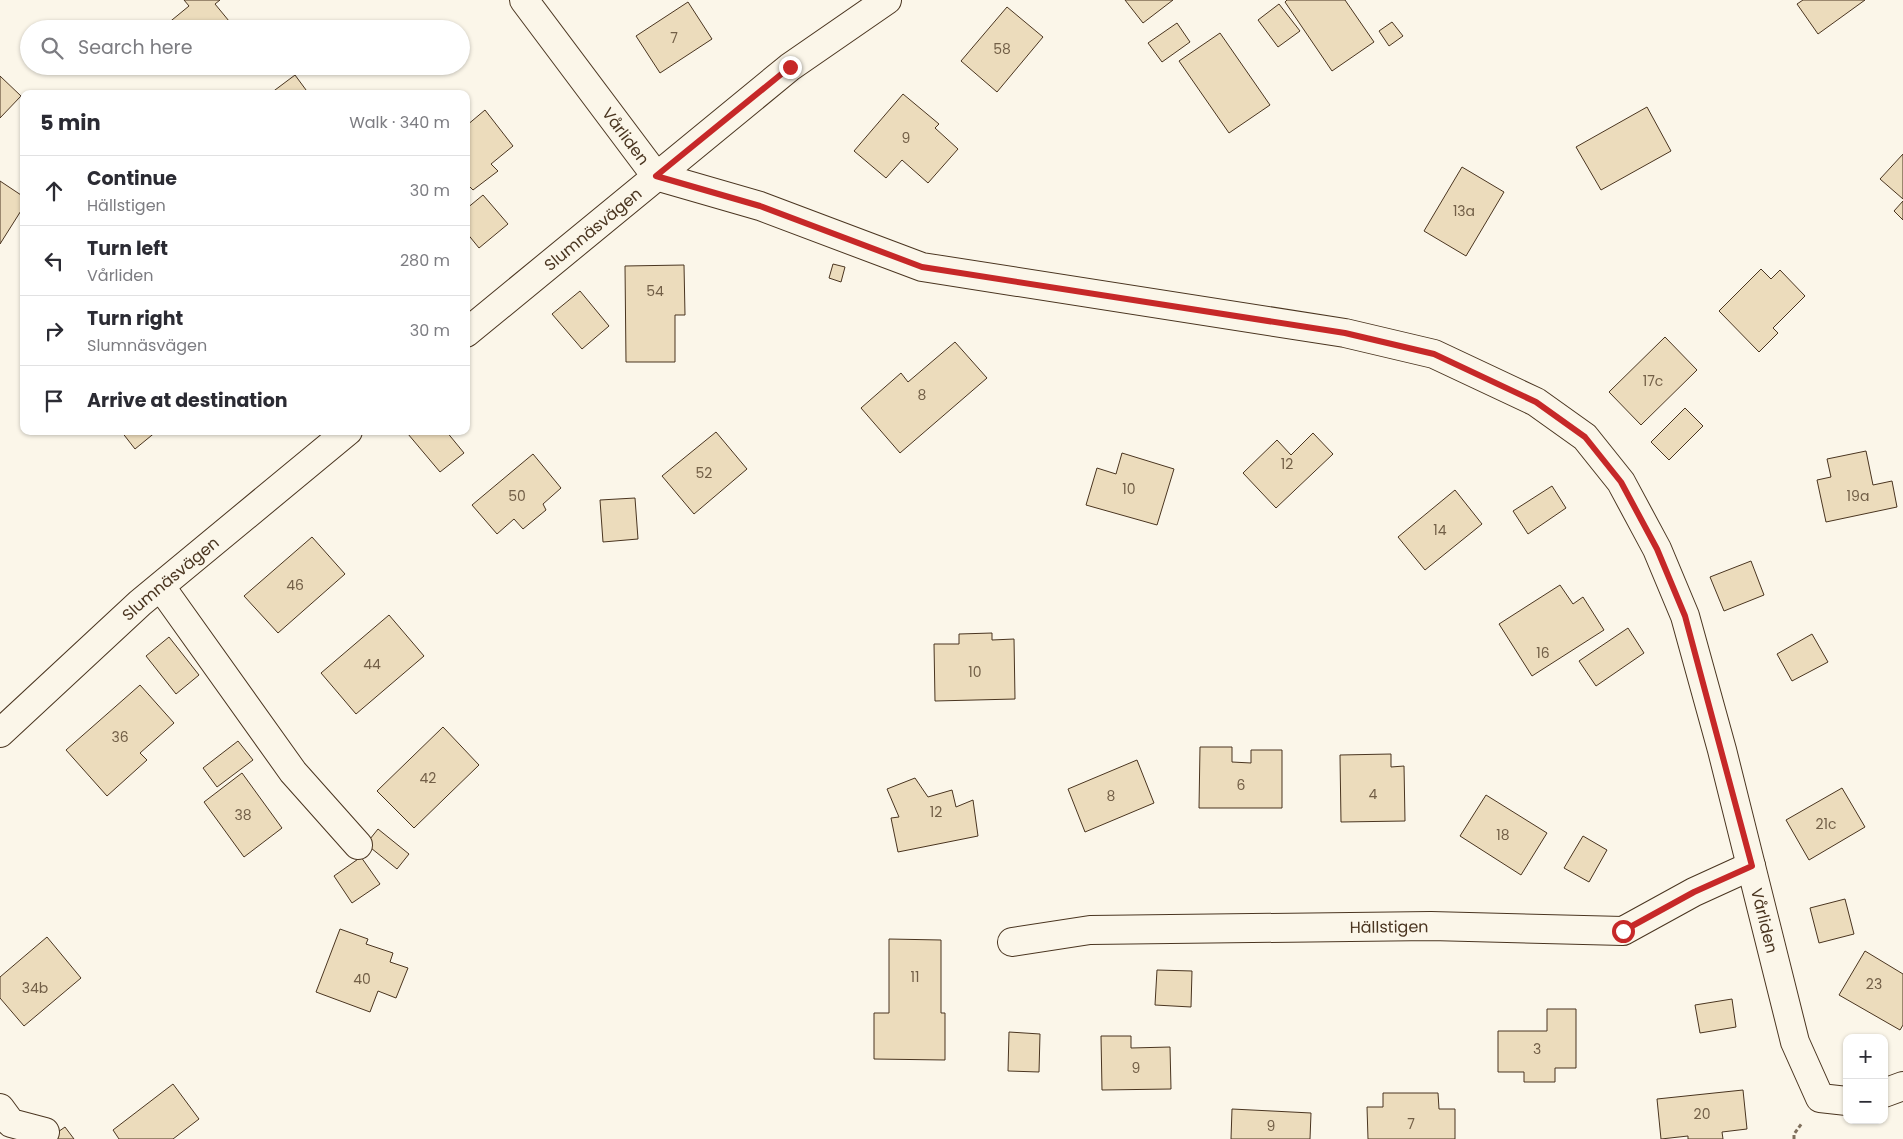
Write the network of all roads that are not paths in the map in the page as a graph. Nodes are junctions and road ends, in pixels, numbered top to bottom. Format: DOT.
graph roads {
  1 [pos="524,0"];
  2 [pos="887,0"];
  3 [pos="656,176"];
  4 [pos="470,329"];
  5 [pos="343,435"];
  6 [pos="160,588"];
  7 [pos="0,733"];
  8 [pos="358,845"];
  9 [pos="1752,866"];
  10 [pos="1012,942"];
  11 [pos="1903,1086"];
  12 [pos="1888,1092"];
  13 [pos="1843,1101"];
  14 [pos="0,1108"];
  15 [pos="45,1132"];
  1 -- 3 [label="street, Vårliden"];
  2 -- 3 [label="street, Slumnäsvägen"];
  3 -- 4 [label="street, Slumnäsvägen"];
  3 -- 9 [label="street, Vårliden"];
  5 -- 6 [label="street, Slumnäsvägen"];
  6 -- 7 [label="street, Slumnäsvägen"];
  6 -- 8 [label="street"];
  9 -- 10 [label="street, Hällstigen"];
  9 -- 13 [label="street, Vårliden"];
  11 -- 12 [label="street"];
  14 -- 15 [label="street"];
}
